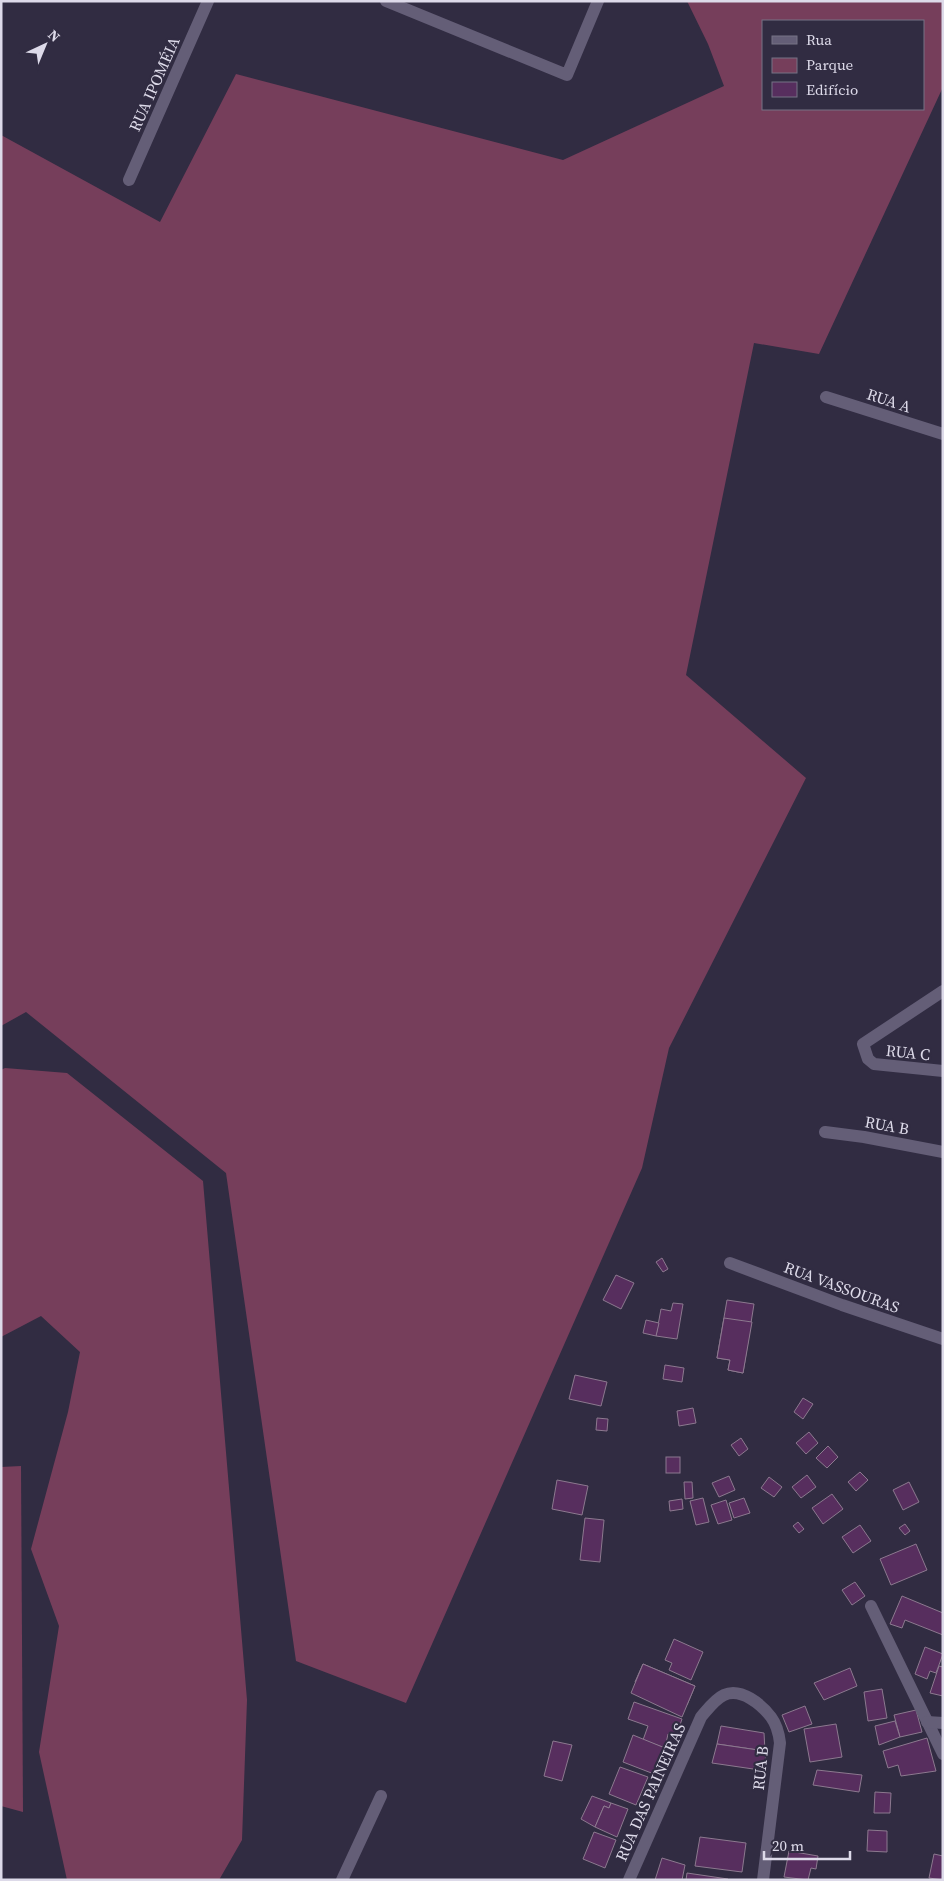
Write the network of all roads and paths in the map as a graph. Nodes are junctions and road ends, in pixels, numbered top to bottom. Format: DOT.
graph roads {
  1 [pos="208,1"];
  2 [pos="386,1"];
  3 [pos="598,1"];
  4 [pos="130,180"];
  5 [pos="826,397"];
  6 [pos="943,434"];
  7 [pos="943,991"];
  8 [pos="943,1071"];
  9 [pos="825,1132"];
  10 [pos="943,1152"];
  11 [pos="730,1263"];
  12 [pos="943,1339"];
  13 [pos="871,1606"];
  14 [pos="702,1717"];
  15 [pos="927,1722"];
  16 [pos="943,1723"];
  17 [pos="943,1754"];
  18 [pos="381,1796"];
  19 [pos="342,1880"];
  20 [pos="629,1880"];
  21 [pos="763,1880"];
  1 -- 4 [label="street, RUA IPOMÉIA"];
  2 -- 3 [label="street"];
  5 -- 6 [label="street, RUA A"];
  7 -- 8 [label="street, RUA C"];
  9 -- 10 [label="street, RUA B"];
  11 -- 12 [label="street, RUA VASSOURAS"];
  13 -- 15 [label="street"];
  14 -- 20 [label="street, RUA DAS PAINEIRAS"];
  14 -- 21 [label="street, RUA B"];
  15 -- 16 [label="street"];
  15 -- 17 [label="street"];
  18 -- 19 [label="street"];
}
